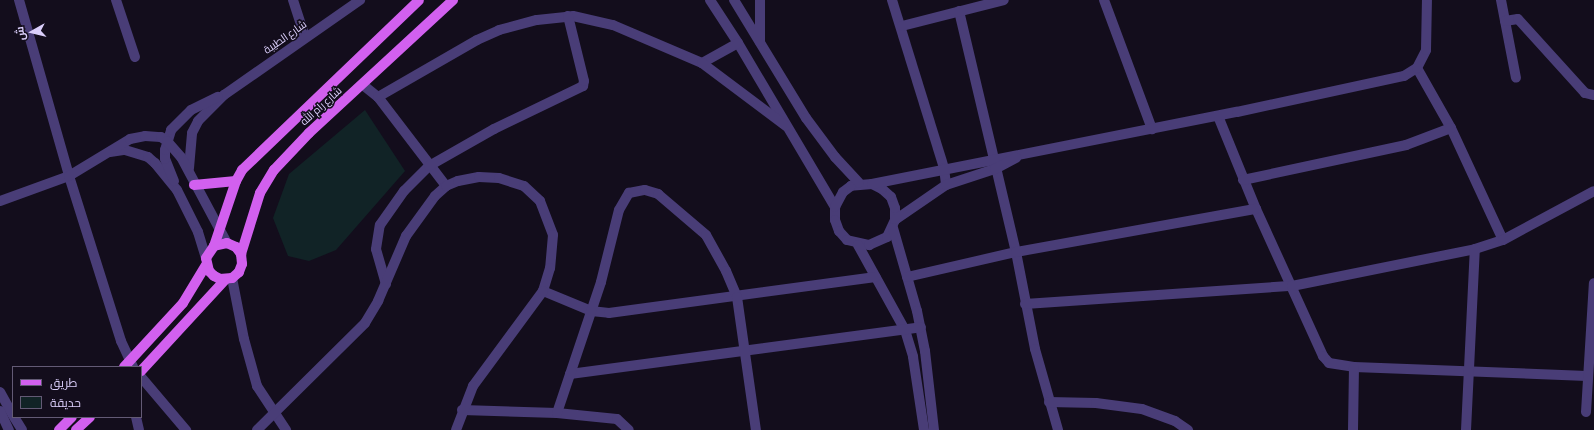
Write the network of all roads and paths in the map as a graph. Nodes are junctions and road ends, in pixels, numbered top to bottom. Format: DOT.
graph roads {
  1 [pos="19,0"];
  2 [pos="116,0"];
  3 [pos="293,0"];
  4 [pos="360,0"];
  5 [pos="419,0"];
  6 [pos="453,0"];
  7 [pos="710,0"];
  8 [pos="734,0"];
  9 [pos="760,0"];
  10 [pos="892,0"];
  11 [pos="1004,0"];
  12 [pos="1104,0"];
  13 [pos="1427,0"];
  14 [pos="1501,0"];
  15 [pos="959,11"];
  16 [pos="568,16"];
  17 [pos="1505,21"];
  18 [pos="902,26"];
  19 [pos="305,37"];
  20 [pos="760,42"];
  21 [pos="738,43"];
  22 [pos="135,58"];
  23 [pos="702,63"];
  24 [pos="1417,68"];
  25 [pos="1516,78"];
  26 [pos="363,85"];
  27 [pos="224,95"];
  28 [pos="1594,96"];
  29 [pos="378,97"];
  30 [pos="1218,116"];
  31 [pos="786,126"];
  32 [pos="1451,128"];
  33 [pos="1152,129"];
  34 [pos="167,140"];
  35 [pos="106,152"];
  36 [pos="994,164"];
  37 [pos="429,166"];
  38 [pos="944,168"];
  39 [pos="189,171"];
  40 [pos="69,176"];
  41 [pos="1243,180"];
  42 [pos="236,181"];
  43 [pos="860,184"];
  44 [pos="872,184"];
  45 [pos="194,185"];
  46 [pos="946,185"];
  47 [pos="446,186"];
  48 [pos="177,190"];
  49 [pos="1594,190"];
  50 [pos="2,203"];
  51 [pos="835,207"];
  52 [pos="1256,209"];
  53 [pos="894,224"];
  54 [pos="218,228"];
  55 [pos="1503,240"];
  56 [pos="227,243"];
  57 [pos="858,245"];
  58 [pos="214,246"];
  59 [pos="1475,249"];
  60 [pos="1016,252"];
  61 [pos="241,254"];
  62 [pos="206,261"];
  63 [pos="876,277"];
  64 [pos="907,277"];
  65 [pos="229,279"];
  66 [pos="1594,283"];
  67 [pos="386,284"];
  68 [pos="1292,286"];
  69 [pos="543,291"];
  70 [pos="737,297"];
  71 [pos="1025,304"];
  72 [pos="591,311"];
  73 [pos="921,327"];
  74 [pos="905,330"];
  75 [pos="744,351"];
  76 [pos="129,365"];
  77 [pos="1354,367"];
  78 [pos="142,370"];
  79 [pos="1469,372"];
  80 [pos="570,374"];
  81 [pos="1588,376"];
  82 [pos="142,378"];
  83 [pos="0,392"];
  84 [pos="1049,402"];
  85 [pos="462,410"];
  86 [pos="0,411"];
  87 [pos="1586,412"];
  88 [pos="12,413"];
  89 [pos="557,413"];
  90 [pos="274,414"];
  91 [pos="15,418"];
  92 [pos="71,418"];
  93 [pos="89,418"];
  94 [pos="136,418"];
  95 [pos="9,430"];
  96 [pos="22,430"];
  97 [pos="59,430"];
  98 [pos="76,430"];
  99 [pos="139,430"];
  100 [pos="186,430"];
  101 [pos="256,430"];
  102 [pos="286,430"];
  103 [pos="456,430"];
  104 [pos="629,430"];
  105 [pos="756,430"];
  106 [pos="924,430"];
  107 [pos="934,430"];
  108 [pos="1058,430"];
  109 [pos="1188,430"];
  110 [pos="1353,430"];
  111 [pos="1466,430"];
  1 -- 40 [label="street"];
  2 -- 22 [label="street"];
  3 -- 19 [label="street"];
  4 -- 19 [label="street, شارع الطيبة"];
  5 -- 42 [label="main road, شارع رام الله"];
  6 -- 26 [label="main road, شارع رام الله"];
  7 -- 21 [label="street"];
  8 -- 20 [label="street"];
  9 -- 20 [label="street"];
  10 -- 18 [label="street"];
  11 -- 15 [label="street"];
  12 -- 33 [label="street"];
  13 -- 24 [label="street"];
  14 -- 17 [label="street"];
  15 -- 18 [label="street"];
  15 -- 36 [label="street"];
  16 -- 23 [label="street"];
  16 -- 29 [label="street"];
  16 -- 37 [label="street"];
  17 -- 25 [label="street"];
  17 -- 28 [label="street"];
  18 -- 38 [label="street"];
  19 -- 27 [label="street, شارع الطيبة"];
  20 -- 43 [label="street"];
  21 -- 23 [label="street"];
  21 -- 31 [label="street"];
  23 -- 31 [label="street"];
  24 -- 30 [label="street"];
  24 -- 32 [label="street"];
  26 -- 29 [label="street"];
  26 -- 61 [label="main road, شارع رام الله"];
  27 -- 34 [label="street, شارع الطيبة"];
  27 -- 39 [label="street, شارع الطيبة"];
  29 -- 37 [label="street"];
  30 -- 33 [label="street"];
  30 -- 41 [label="street"];
  31 -- 51 [label="street"];
  32 -- 41 [label="street"];
  32 -- 55 [label="street"];
  33 -- 36 [label="street"];
  34 -- 35 [label="street"];
  34 -- 39 [label="street"];
  34 -- 48 [label="street, شارع الطيبة"];
  35 -- 40 [label="street"];
  35 -- 48 [label="street"];
  36 -- 38 [label="street"];
  36 -- 46 [label="street"];
  36 -- 60 [label="street"];
  37 -- 47 [label="street"];
  37 -- 67 [label="street"];
  38 -- 44 [label="street"];
  38 -- 46 [label="street"];
  39 -- 45 [label="street"];
  40 -- 50 [label="street"];
  40 -- 76 [label="street"];
  41 -- 52 [label="street"];
  42 -- 45 [label="main road"];
  42 -- 54 [label="main road, شارع رام الله"];
  43 -- 44 [label="street"];
  43 -- 51 [label="street"];
  44 -- 53 [label="street"];
  45 -- 54 [label="street"];
  46 -- 53 [label="street"];
  47 -- 67 [label="street"];
  47 -- 69 [label="street"];
  48 -- 62 [label="street"];
  49 -- 55 [label="street"];
  51 -- 57 [label="street"];
  52 -- 60 [label="street"];
  52 -- 68 [label="street"];
  53 -- 57 [label="street"];
  53 -- 64 [label="street"];
  54 -- 56 [label="street"];
  54 -- 58 [label="main road, شارع رام الله"];
  55 -- 59 [label="street"];
  56 -- 58 [label="main road"];
  56 -- 61 [label="main road"];
  57 -- 63 [label="street"];
  58 -- 62 [label="main road"];
  59 -- 68 [label="street"];
  59 -- 79 [label="street"];
  60 -- 64 [label="street"];
  60 -- 71 [label="street"];
  61 -- 65 [label="main road"];
  62 -- 65 [label="main road"];
  62 -- 76 [label="main road"];
  63 -- 70 [label="street"];
  63 -- 74 [label="street"];
  64 -- 73 [label="street"];
  65 -- 78 [label="main road"];
  65 -- 90 [label="street"];
  66 -- 81 [label="street"];
  67 -- 90 [label="street"];
  68 -- 71 [label="street"];
  68 -- 77 [label="street"];
  69 -- 72 [label="street"];
  69 -- 85 [label="street"];
  70 -- 72 [label="street"];
  70 -- 72 [label="street"];
  70 -- 75 [label="street"];
  71 -- 84 [label="street"];
  72 -- 80 [label="street"];
  73 -- 74 [label="street"];
  73 -- 107 [label="street"];
  74 -- 75 [label="street"];
  74 -- 106 [label="street"];
  75 -- 80 [label="street"];
  75 -- 105 [label="street"];
  77 -- 79 [label="street"];
  77 -- 110 [label="street"];
  79 -- 81 [label="street"];
  79 -- 111 [label="street"];
  80 -- 89 [label="street"];
  81 -- 87 [label="street"];
  82 -- 100 [label="street"];
  83 -- 88 [label="street"];
  84 -- 108 [label="street"];
  84 -- 109 [label="street"];
  85 -- 89 [label="street"];
  85 -- 103 [label="street"];
  86 -- 95 [label="street"];
  89 -- 104 [label="street"];
  90 -- 101 [label="street"];
  90 -- 102 [label="street"];
  91 -- 96 [label="street"];
  92 -- 97 [label="main road"];
  93 -- 98 [label="main road"];
  94 -- 99 [label="street"];
}
